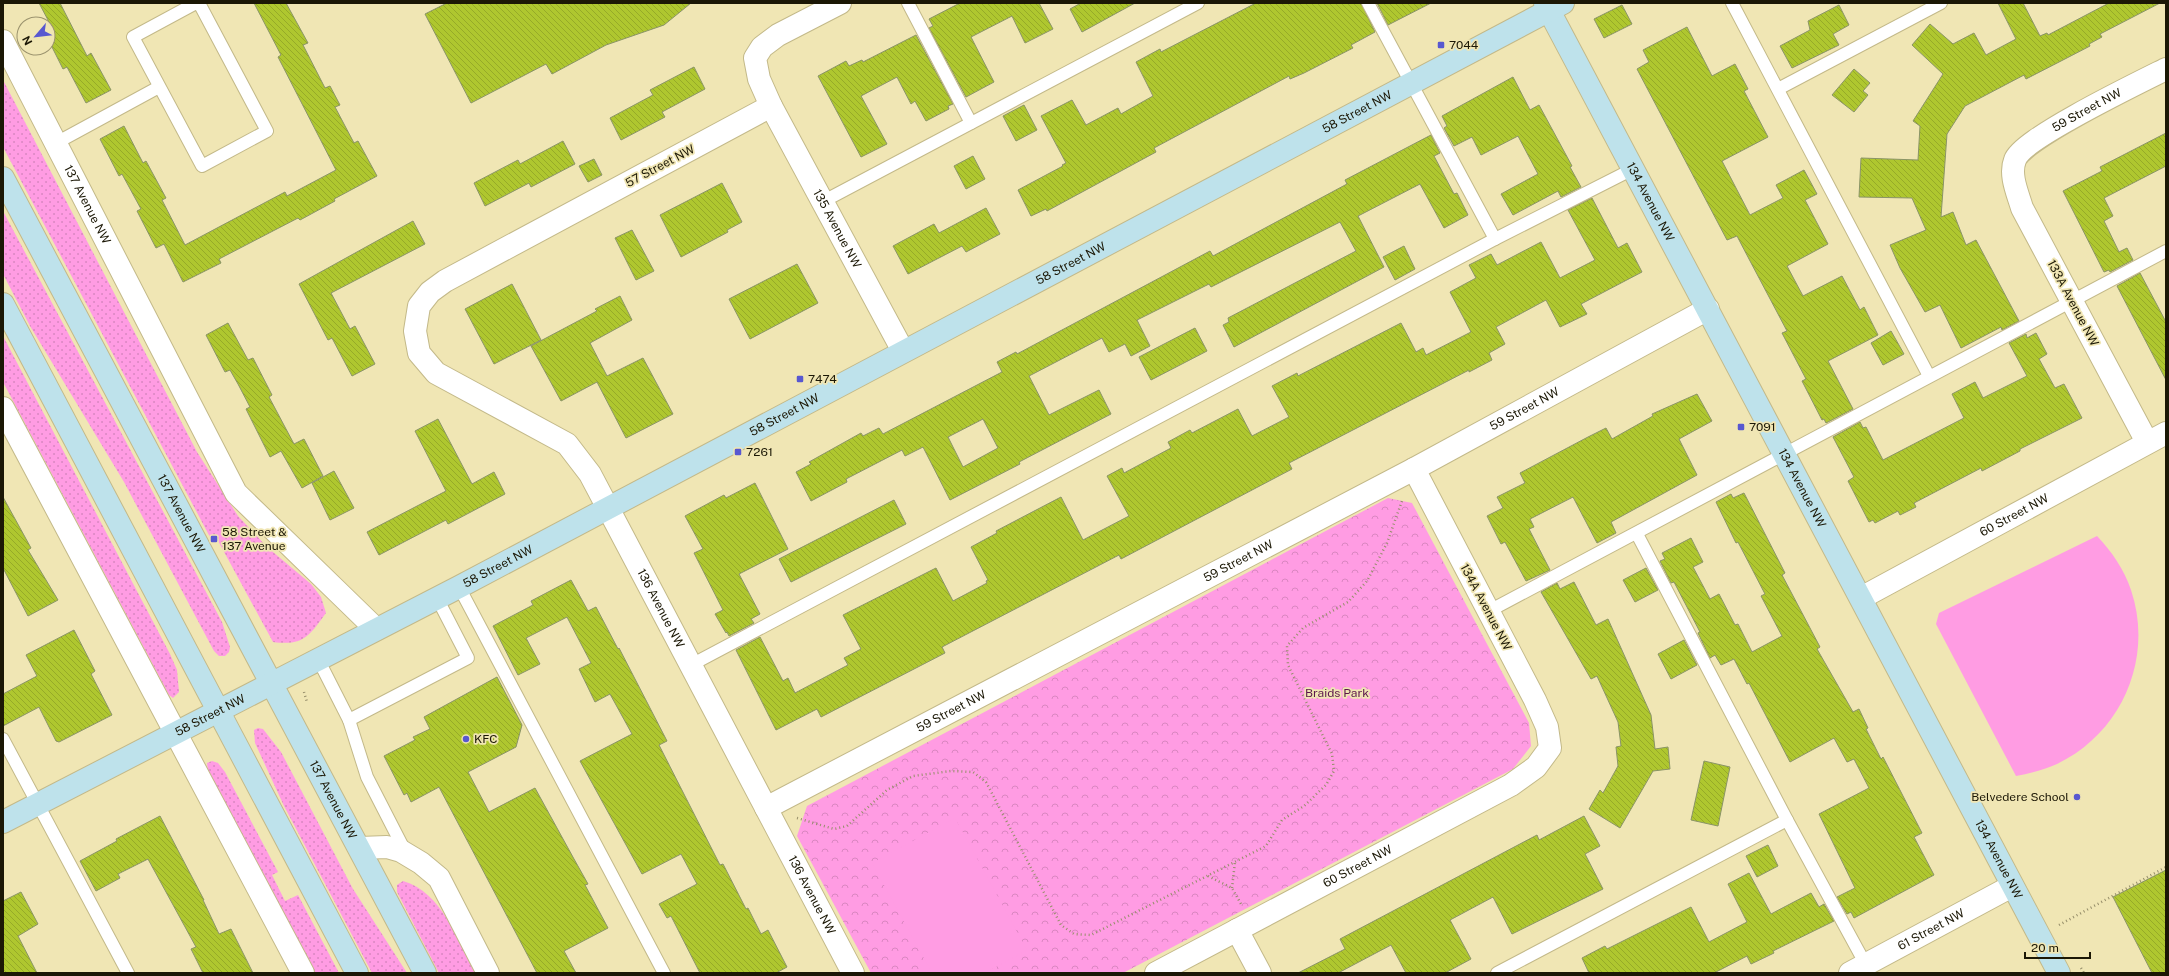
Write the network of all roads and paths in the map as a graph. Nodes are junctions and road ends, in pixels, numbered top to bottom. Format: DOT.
graph roads {
  1 [pos="196,3"];
  2 [pos="199,3"];
  3 [pos="840,3"];
  4 [pos="908,3"];
  5 [pos="1198,3"];
  6 [pos="1368,3"];
  7 [pos="1732,3"];
  8 [pos="1941,3"];
  9 [pos="1552,5"];
  10 [pos="3,41"];
  11 [pos="2166,69"];
  12 [pos="1412,83"];
  13 [pos="159,87"];
  14 [pos="1778,89"];
  15 [pos="771,106"];
  16 [pos="972,123"];
  17 [pos="56,143"];
  18 [pos="2014,160"];
  19 [pos="1633,169"];
  20 [pos="3,178"];
  21 [pos="822,202"];
  22 [pos="1495,239"];
  23 [pos="2166,251"];
  24 [pos="2072,301"];
  25 [pos="3,304"];
  26 [pos="419,306"];
  27 [pos="1708,309"];
  28 [pos="902,352"];
  29 [pos="1929,376"];
  30 [pos="3,408"];
  31 [pos="2157,438"];
  32 [pos="1783,453"];
  33 [pos="1414,469"];
  34 [pos="608,507"];
  35 [pos="1637,534"];
  36 [pos="459,587"];
  37 [pos="437,598"];
  38 [pos="1861,598"];
  39 [pos="1489,611"];
  40 [pos="376,629"];
  41 [pos="318,659"];
  42 [pos="691,666"];
  43 [pos="272,683"];
  44 [pos="217,711"];
  45 [pos="349,720"];
  46 [pos="176,732"];
  47 [pos="3,739"];
  48 [pos="1550,748"];
  49 [pos="38,803"];
  50 [pos="766,808"];
  51 [pos="1787,820"];
  52 [pos="3,822"];
  53 [pos="360,848"];
  54 [pos="407,854"];
  55 [pos="1235,862"];
  56 [pos="2166,867"];
  57 [pos="1208,876"];
  58 [pos="2012,886"];
  59 [pos="1232,888"];
  60 [pos="2055,919"];
  61 [pos="1237,930"];
  62 [pos="1858,969"];
  63 [pos="128,973"];
  64 [pos="303,973"];
  65 [pos="357,973"];
  66 [pos="425,973"];
  67 [pos="488,973"];
  68 [pos="664,973"];
  69 [pos="853,973"];
  70 [pos="1156,973"];
  71 [pos="1260,973"];
  72 [pos="1497,973"];
  73 [pos="2059,973"];
  1 -- 13 [label="lane"];
  2 -- 13 [label="lane"];
  3 -- 15 [label="street"];
  4 -- 16 [label="lane"];
  5 -- 16 [label="lane"];
  6 -- 12 [label="lane"];
  7 -- 14 [label="lane"];
  8 -- 14 [label="lane"];
  9 -- 12 [label="street, 58 Street NW"];
  9 -- 19 [label="street, 134 Avenue NW"];
  10 -- 17 [label="street, 137 Avenue NW"];
  11 -- 18 [label="street, 59 Street NW"];
  12 -- 22 [label="lane"];
  12 -- 28 [label="street, 58 Street NW"];
  13 -- 17 [label="lane"];
  14 -- 29 [label="lane"];
  15 -- 21 [label="street, 135 Avenue NW"];
  15 -- 26 [label="street, 57 Street NW"];
  16 -- 21 [label="lane"];
  17 -- 40 [label="street, 137 Avenue NW"];
  18 -- 24 [label="street, 133A Avenue NW"];
  19 -- 22 [label="lane"];
  19 -- 27 [label="street, 134 Avenue NW"];
  20 -- 43 [label="street, 137 Avenue NW"];
  21 -- 28 [label="street, 135 Avenue NW"];
  22 -- 42 [label="lane"];
  23 -- 24 [label="lane"];
  24 -- 29 [label="lane"];
  24 -- 31 [label="street, 133A Avenue NW"];
  25 -- 44 [label="street"];
  26 -- 34 [label="street, 136 Avenue NW"];
  27 -- 32 [label="street, 134 Avenue NW"];
  27 -- 33 [label="street, 59 Street NW"];
  28 -- 34 [label="street, 58 Street NW"];
  29 -- 32 [label="lane"];
  30 -- 46 [label="street"];
  31 -- 38 [label="street, 60 Street NW"];
  32 -- 35 [label="lane"];
  32 -- 38 [label="street, 134 Avenue NW"];
  33 -- 39 [label="street, 134A Avenue NW"];
  33 -- 50 [label="street, 59 Street NW"];
  33 -- 55 [label="path"];
  34 -- 36 [label="street, 58 Street NW"];
  34 -- 42 [label="street, 136 Avenue NW"];
  35 -- 39 [label="lane"];
  35 -- 51 [label="lane"];
  36 -- 37 [label="street, 58 Street NW"];
  36 -- 68 [label="lane"];
  37 -- 40 [label="street, 58 Street NW"];
  37 -- 45 [label="lane"];
  38 -- 58 [label="street, 134 Avenue NW"];
  39 -- 48 [label="street, 134A Avenue NW"];
  40 -- 41 [label="street, 58 Street NW"];
  41 -- 43 [label="street, 58 Street NW"];
  41 -- 45 [label="lane"];
  42 -- 50 [label="street, 136 Avenue NW"];
  43 -- 44 [label="street, 58 Street NW"];
  43 -- 53 [label="street, 137 Avenue NW"];
  44 -- 46 [label="street, 58 Street NW"];
  44 -- 65 [label="street"];
  45 -- 54 [label="lane"];
  46 -- 49 [label="street, 58 Street NW"];
  46 -- 64 [label="street"];
  47 -- 49 [label="lane"];
  48 -- 61 [label="street, 60 Street NW"];
  49 -- 52 [label="street, 58 Street NW"];
  49 -- 63 [label="lane"];
  50 -- 57 [label="path"];
  50 -- 69 [label="street, 136 Avenue NW"];
  51 -- 62 [label="lane"];
  51 -- 72 [label="lane"];
  53 -- 54 [label="street, 137 Avenue NW"];
  53 -- 66 [label="street, 137 Avenue NW"];
  54 -- 67 [label="street, 137 Avenue NW"];
  55 -- 57 [label="path"];
  55 -- 59 [label="path"];
  56 -- 60 [label="path"];
  57 -- 59 [label="path"];
  58 -- 62 [label="street, 61 Street NW"];
  58 -- 73 [label="street, 134 Avenue NW"];
  59 -- 61 [label="path"];
  61 -- 70 [label="street, 60 Street NW"];
  61 -- 71 [label="street"];
}
